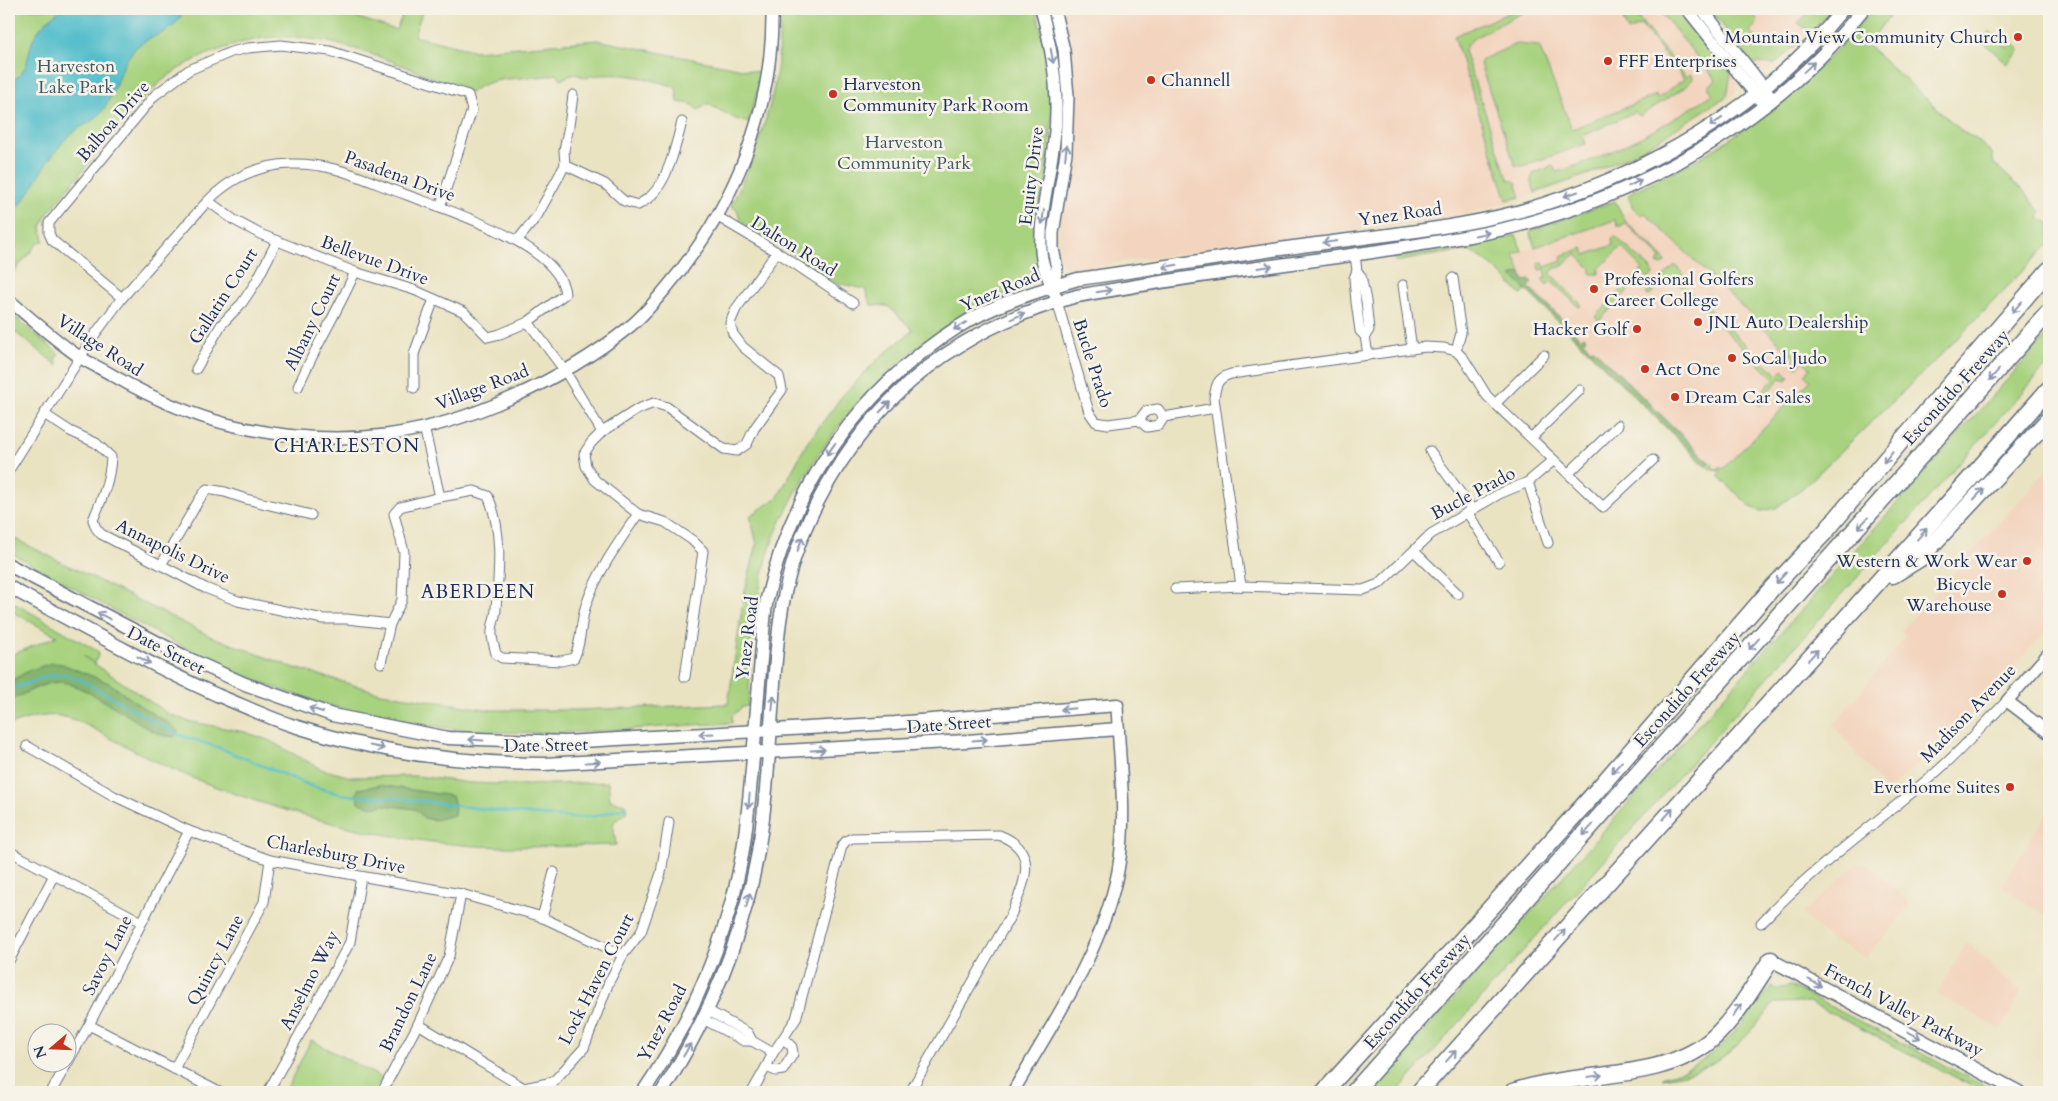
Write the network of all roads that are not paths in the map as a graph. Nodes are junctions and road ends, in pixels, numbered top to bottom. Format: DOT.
graph roads {
  1 [pos="772,9"];
  2 [pos="1041,9"];
  3 [pos="1054,9"];
  4 [pos="1687,9"];
  5 [pos="1702,9"];
  6 [pos="1842,9"];
  7 [pos="1863,9"];
  8 [pos="1760,91"];
  9 [pos="573,95"];
  10 [pos="1768,102"];
  11 [pos="682,122"];
  12 [pos="565,165"];
  13 [pos="208,201"];
  14 [pos="440,207"];
  15 [pos="718,217"];
  16 [pos="1402,232"];
  17 [pos="277,241"];
  18 [pos="517,241"];
  19 [pos="777,252"];
  20 [pos="1355,254"];
  21 [pos="1357,270"];
  22 [pos="2049,270"];
  23 [pos="355,272"];
  24 [pos="1452,278"];
  25 [pos="1402,285"];
  26 [pos="1053,286"];
  27 [pos="122,298"];
  28 [pos="434,299"];
  29 [pos="9,300"];
  30 [pos="1366,300"];
  31 [pos="1057,301"];
  32 [pos="1356,302"];
  33 [pos="853,303"];
  34 [pos="2049,312"];
  35 [pos="1363,321"];
  36 [pos="528,322"];
  37 [pos="1412,349"];
  38 [pos="1456,351"];
  39 [pos="1368,355"];
  40 [pos="1544,355"];
  41 [pos="80,357"];
  42 [pos="196,369"];
  43 [pos="565,371"];
  44 [pos="298,387"];
  45 [pos="414,388"];
  46 [pos="2049,389"];
  47 [pos="1580,390"];
  48 [pos="1495,404"];
  49 [pos="1215,408"];
  50 [pos="44,414"];
  51 [pos="1164,416"];
  52 [pos="1140,420"];
  53 [pos="2049,420"];
  54 [pos="1618,424"];
  55 [pos="424,427"];
  56 [pos="602,432"];
  57 [pos="1531,438"];
  58 [pos="1430,451"];
  59 [pos="1554,460"];
  60 [pos="1653,460"];
  61 [pos="9,470"];
  62 [pos="1568,474"];
  63 [pos="1528,482"];
  64 [pos="440,496"];
  65 [pos="1470,510"];
  66 [pos="638,514"];
  67 [pos="311,515"];
  68 [pos="1548,543"];
  69 [pos="1414,551"];
  70 [pos="1499,562"];
  71 [pos="9,565"];
  72 [pos="161,566"];
  73 [pos="1878,584"];
  74 [pos="1241,586"];
  75 [pos="10,589"];
  76 [pos="1175,589"];
  77 [pos="1458,594"];
  78 [pos="390,624"];
  79 [pos="2049,653"];
  80 [pos="382,663"];
  81 [pos="685,677"];
  82 [pos="2006,701"];
  83 [pos="1117,705"];
  84 [pos="1118,729"];
  85 [pos="771,730"];
  86 [pos="754,731"];
  87 [pos="2049,733"];
  88 [pos="27,746"];
  89 [pos="753,752"];
  90 [pos="769,752"];
  91 [pos="669,822"];
  92 [pos="188,831"];
  93 [pos="9,851"];
  94 [pos="270,860"];
  95 [pos="554,872"];
  96 [pos="54,875"];
  97 [pos="361,877"];
  98 [pos="461,894"];
  99 [pos="542,918"];
  100 [pos="142,922"];
  101 [pos="1761,923"];
  102 [pos="719,939"];
  103 [pos="623,955"];
  104 [pos="1772,960"];
  105 [pos="9,961"];
  106 [pos="705,1015"];
  107 [pos="418,1024"];
  108 [pos="89,1025"];
  109 [pos="784,1039"];
  110 [pos="773,1053"];
  111 [pos="766,1066"];
  112 [pos="174,1069"];
  113 [pos="51,1092"];
  114 [pos="219,1092"];
  115 [pos="268,1092"];
  116 [pos="382,1092"];
  117 [pos="643,1092"];
  118 [pos="662,1092"];
  119 [pos="752,1092"];
  120 [pos="910,1092"];
  121 [pos="1013,1092"];
  122 [pos="1324,1092"];
  123 [pos="1354,1092"];
  124 [pos="1419,1092"];
  125 [pos="1513,1092"];
  126 [pos="2019,1092"];
  1 -- 15 [label="street, Village Road"];
  2 -- 26 [label="street, Equity Drive, one-way"];
  26 -- 3 [label="street, Equity Drive, one-way"];
  4 -- 8 [label="street"];
  5 -- 8 [label="street"];
  6 -- 8 [label="main road, Ynez Road"];
  10 -- 7 [label="main road, Ynez Road, one-way"];
  8 -- 10 [label="street"];
  8 -- 16 [label="main road, Ynez Road, one-way"];
  9 -- 12 [label="street"];
  20 -- 10 [label="main road, Ynez Road, one-way"];
  11 -- 12 [label="street"];
  12 -- 18 [label="street"];
  13 -- 14 [label="street, Pasadena Drive"];
  13 -- 17 [label="street, Bellevue Drive"];
  13 -- 27 [label="street, Pasadena Drive"];
  14 -- 18 [label="street, Pasadena Drive"];
  14 -- 27 [label="street, Balboa Drive"];
  15 -- 19 [label="street, Dalton Road"];
  15 -- 43 [label="street, Village Road"];
  16 -- 20 [label="main road"];
  16 -- 26 [label="main road, Ynez Road, one-way"];
  17 -- 23 [label="street, Bellevue Drive"];
  17 -- 42 [label="street, Gallatin Court"];
  18 -- 36 [label="street, Pasadena Drive"];
  19 -- 33 [label="street, Dalton Road"];
  19 -- 56 [label="street"];
  20 -- 21 [label="street"];
  31 -- 20 [label="main road, Ynez Road, one-way"];
  21 -- 30 [label="street"];
  21 -- 32 [label="street"];
  22 -- 122 [label="highway, one-way"];
  23 -- 28 [label="street, Bellevue Drive"];
  23 -- 44 [label="street, Albany Court"];
  24 -- 38 [label="street"];
  25 -- 37 [label="street"];
  26 -- 31 [label="street, Equity Drive"];
  26 -- 86 [label="main road, Ynez Road, one-way"];
  27 -- 41 [label="street, Pasadena Drive"];
  28 -- 36 [label="street, Bellevue Drive"];
  28 -- 45 [label="street"];
  29 -- 41 [label="street, Village Road"];
  30 -- 32 [label="street"];
  30 -- 35 [label="street"];
  31 -- 52 [label="street, Bucle Prado"];
  85 -- 31 [label="main road, Ynez Road, one-way"];
  32 -- 35 [label="street"];
  34 -- 123 [label="highway, Escondido Freeway, one-way"];
  35 -- 39 [label="street"];
  36 -- 43 [label="street"];
  37 -- 38 [label="street"];
  37 -- 39 [label="street"];
  38 -- 48 [label="street"];
  39 -- 49 [label="street"];
  40 -- 48 [label="street"];
  41 -- 50 [label="street, Pasadena Drive"];
  41 -- 55 [label="street, Village Road"];
  43 -- 55 [label="street, Village Road"];
  43 -- 56 [label="street"];
  73 -- 46 [label="highway, one-way"];
  47 -- 57 [label="street"];
  48 -- 57 [label="street"];
  49 -- 51 [label="street, Bucle Prado"];
  49 -- 74 [label="street"];
  50 -- 61 [label="street, Pasadena Drive"];
  50 -- 72 [label="street, Annapolis Drive"];
  51 -- 52 [label="street, Bucle Prado"];
  51 -- 52 [label="street, Bucle Prado"];
  73 -- 53 [label="highway, one-way"];
  54 -- 62 [label="street"];
  55 -- 64 [label="street"];
  56 -- 66 [label="street"];
  57 -- 59 [label="street"];
  58 -- 65 [label="street"];
  59 -- 62 [label="street"];
  59 -- 63 [label="street, Bucle Prado"];
  60 -- 62 [label="street"];
  63 -- 65 [label="street, Bucle Prado"];
  63 -- 68 [label="street"];
  64 -- 66 [label="street"];
  64 -- 78 [label="street"];
  65 -- 69 [label="street, Bucle Prado"];
  65 -- 70 [label="street"];
  66 -- 81 [label="street"];
  67 -- 72 [label="street"];
  69 -- 74 [label="street, Bucle Prado"];
  69 -- 77 [label="street"];
  86 -- 71 [label="main road, Date Street, one-way"];
  72 -- 78 [label="street, Annapolis Drive"];
  124 -- 73 [label="highway, one-way"];
  74 -- 76 [label="street, Bucle Prado"];
  75 -- 89 [label="main road, Date Street, one-way"];
  78 -- 80 [label="street"];
  79 -- 82 [label="street, Madison Avenue"];
  82 -- 87 [label="street"];
  82 -- 101 [label="street, Madison Avenue"];
  83 -- 84 [label="street"];
  83 -- 85 [label="main road, Date Street, one-way"];
  90 -- 84 [label="main road, Date Street, one-way"];
  84 -- 121 [label="street"];
  85 -- 86 [label="main road, Date Street"];
  85 -- 90 [label="main road, Ynez Road"];
  86 -- 89 [label="main road, Ynez Road"];
  88 -- 92 [label="street, Charlesburg Drive"];
  89 -- 90 [label="main road, Date Street"];
  89 -- 102 [label="main road, Ynez Road, one-way"];
  106 -- 90 [label="main road, Ynez Road, one-way"];
  91 -- 103 [label="street, Lock Haven Court"];
  92 -- 94 [label="street, Charlesburg Drive"];
  92 -- 100 [label="street, Savoy Lane"];
  93 -- 96 [label="street"];
  94 -- 97 [label="street, Charlesburg Drive"];
  94 -- 112 [label="street, Quincy Lane"];
  95 -- 99 [label="street"];
  96 -- 100 [label="street"];
  96 -- 105 [label="street"];
  97 -- 98 [label="street, Charlesburg Drive"];
  97 -- 115 [label="street, Anselmo Way"];
  98 -- 99 [label="street, Charlesburg Drive"];
  98 -- 107 [label="street, Brandon Lane"];
  99 -- 103 [label="street, Charlesburg Drive"];
  100 -- 108 [label="street, Savoy Lane"];
  102 -- 106 [label="main road"];
  102 -- 117 [label="main road, Ynez Road"];
  103 -- 107 [label="street, Lock Haven Court"];
  125 -- 104 [label="highway, one-way"];
  104 -- 126 [label="main road, French Valley Parkway, one-way"];
  106 -- 110 [label="street"];
  118 -- 106 [label="main road, Ynez Road, one-way"];
  107 -- 116 [label="street, Brandon Lane"];
  108 -- 112 [label="street"];
  108 -- 113 [label="street, Savoy Lane"];
  109 -- 110 [label="street"];
  109 -- 111 [label="street"];
  109 -- 120 [label="street"];
  110 -- 111 [label="street"];
  111 -- 119 [label="street"];
  112 -- 114 [label="street"];
}
